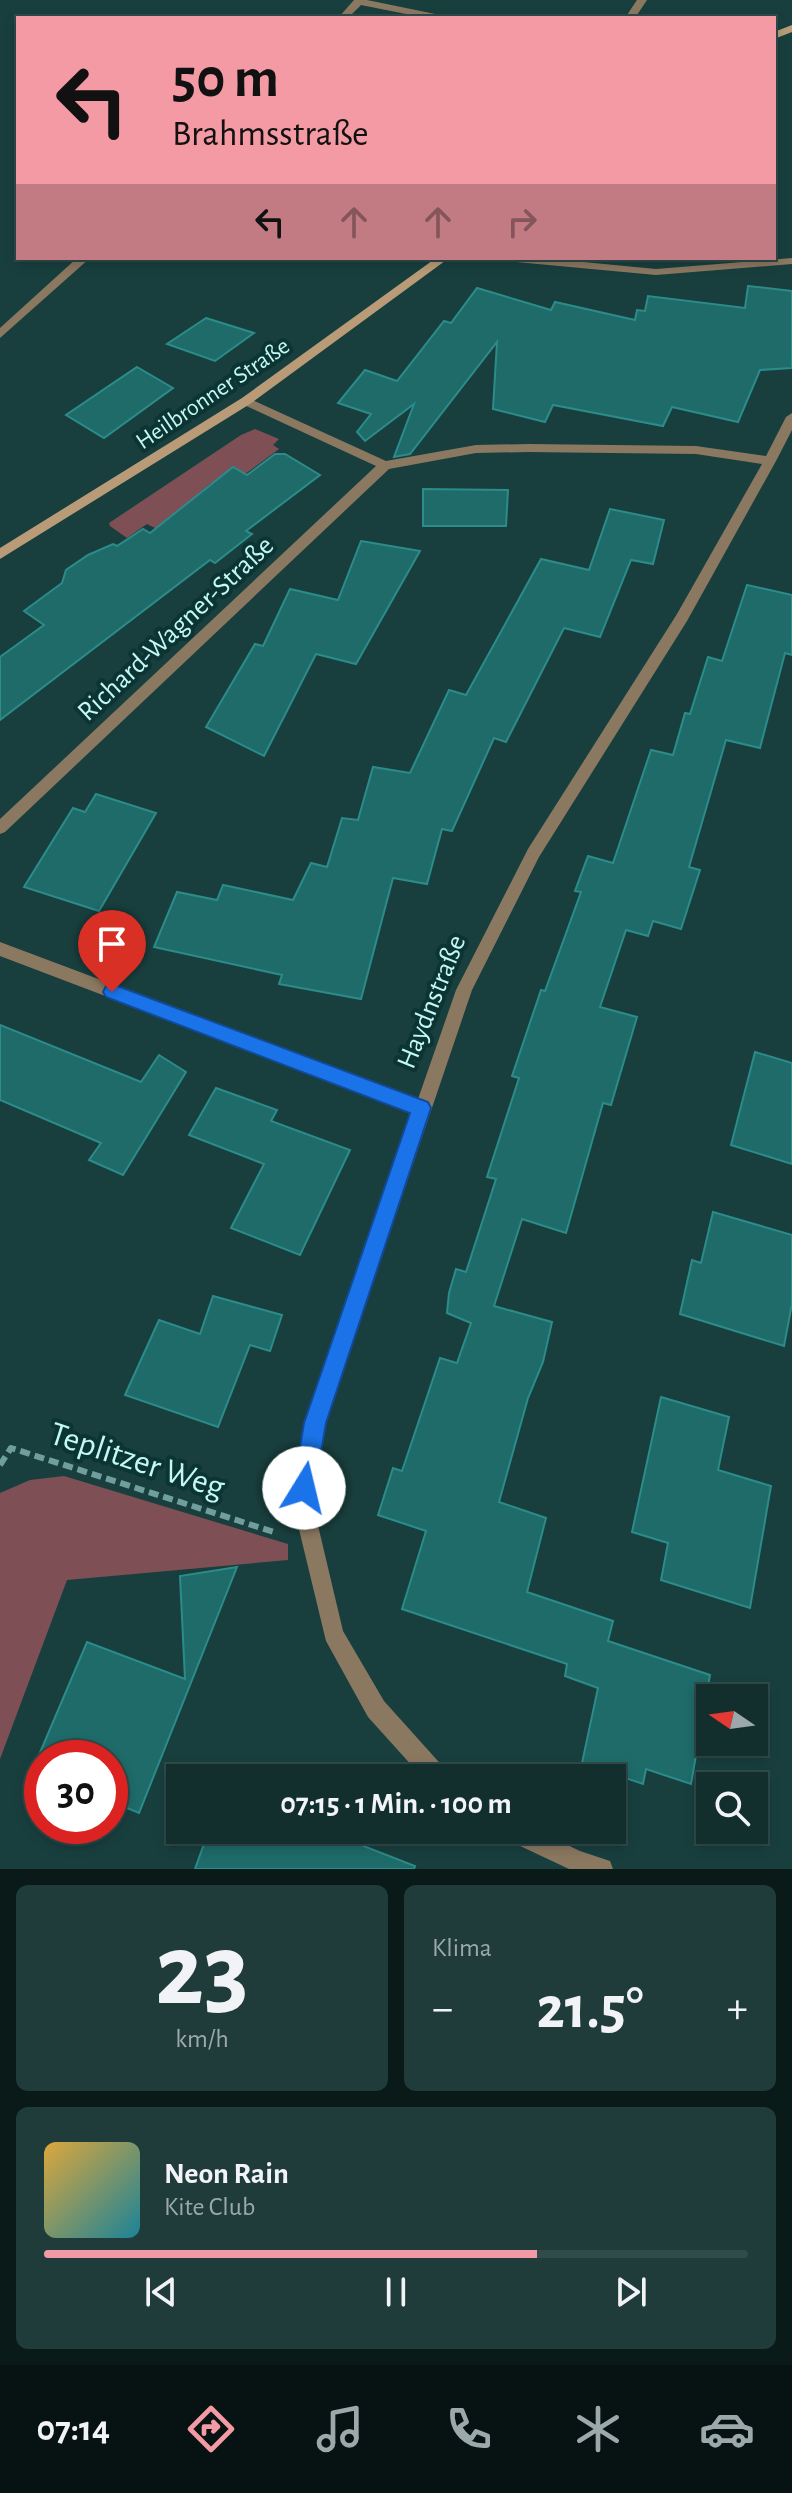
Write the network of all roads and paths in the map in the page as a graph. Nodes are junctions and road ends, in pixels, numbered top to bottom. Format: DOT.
graph roads {
  1 [pos="359,1"];
  2 [pos="345,16"];
  3 [pos="430,16"];
  4 [pos="82,260"];
  5 [pos="440,260"];
  6 [pos="527,260"];
  7 [pos="792,261"];
  8 [pos="0,334"];
  9 [pos="246,401"];
  10 [pos="792,417"];
  11 [pos="770,461"];
  12 [pos="385,465"];
  13 [pos="0,554"];
  14 [pos="0,828"];
  15 [pos="0,949"];
  16 [pos="421,1108"];
  17 [pos="0,1465"];
  18 [pos="313,1544"];
  19 [pos="425,1764"];
  20 [pos="541,1844"];
  21 [pos="602,1869"];
  1 -- 2 [label="street"];
  1 -- 3 [label="street"];
  4 -- 8 [label="street"];
  5 -- 9 [label="street, Heilbronner Straße"];
  6 -- 7 [label="street"];
  9 -- 12 [label="street"];
  9 -- 13 [label="street, Heilbronner Straße"];
  10 -- 11 [label="street, Haydnstraße"];
  11 -- 12 [label="street"];
  11 -- 16 [label="street, Haydnstraße"];
  12 -- 14 [label="street, Richard-Wagner-Straße"];
  15 -- 16 [label="street"];
  16 -- 18 [label="street, Haydnstraße"];
  17 -- 18 [label="path, Teplitzer Weg"];
  18 -- 19 [label="street, Haydnstraße"];
  20 -- 21 [label="street"];
}
